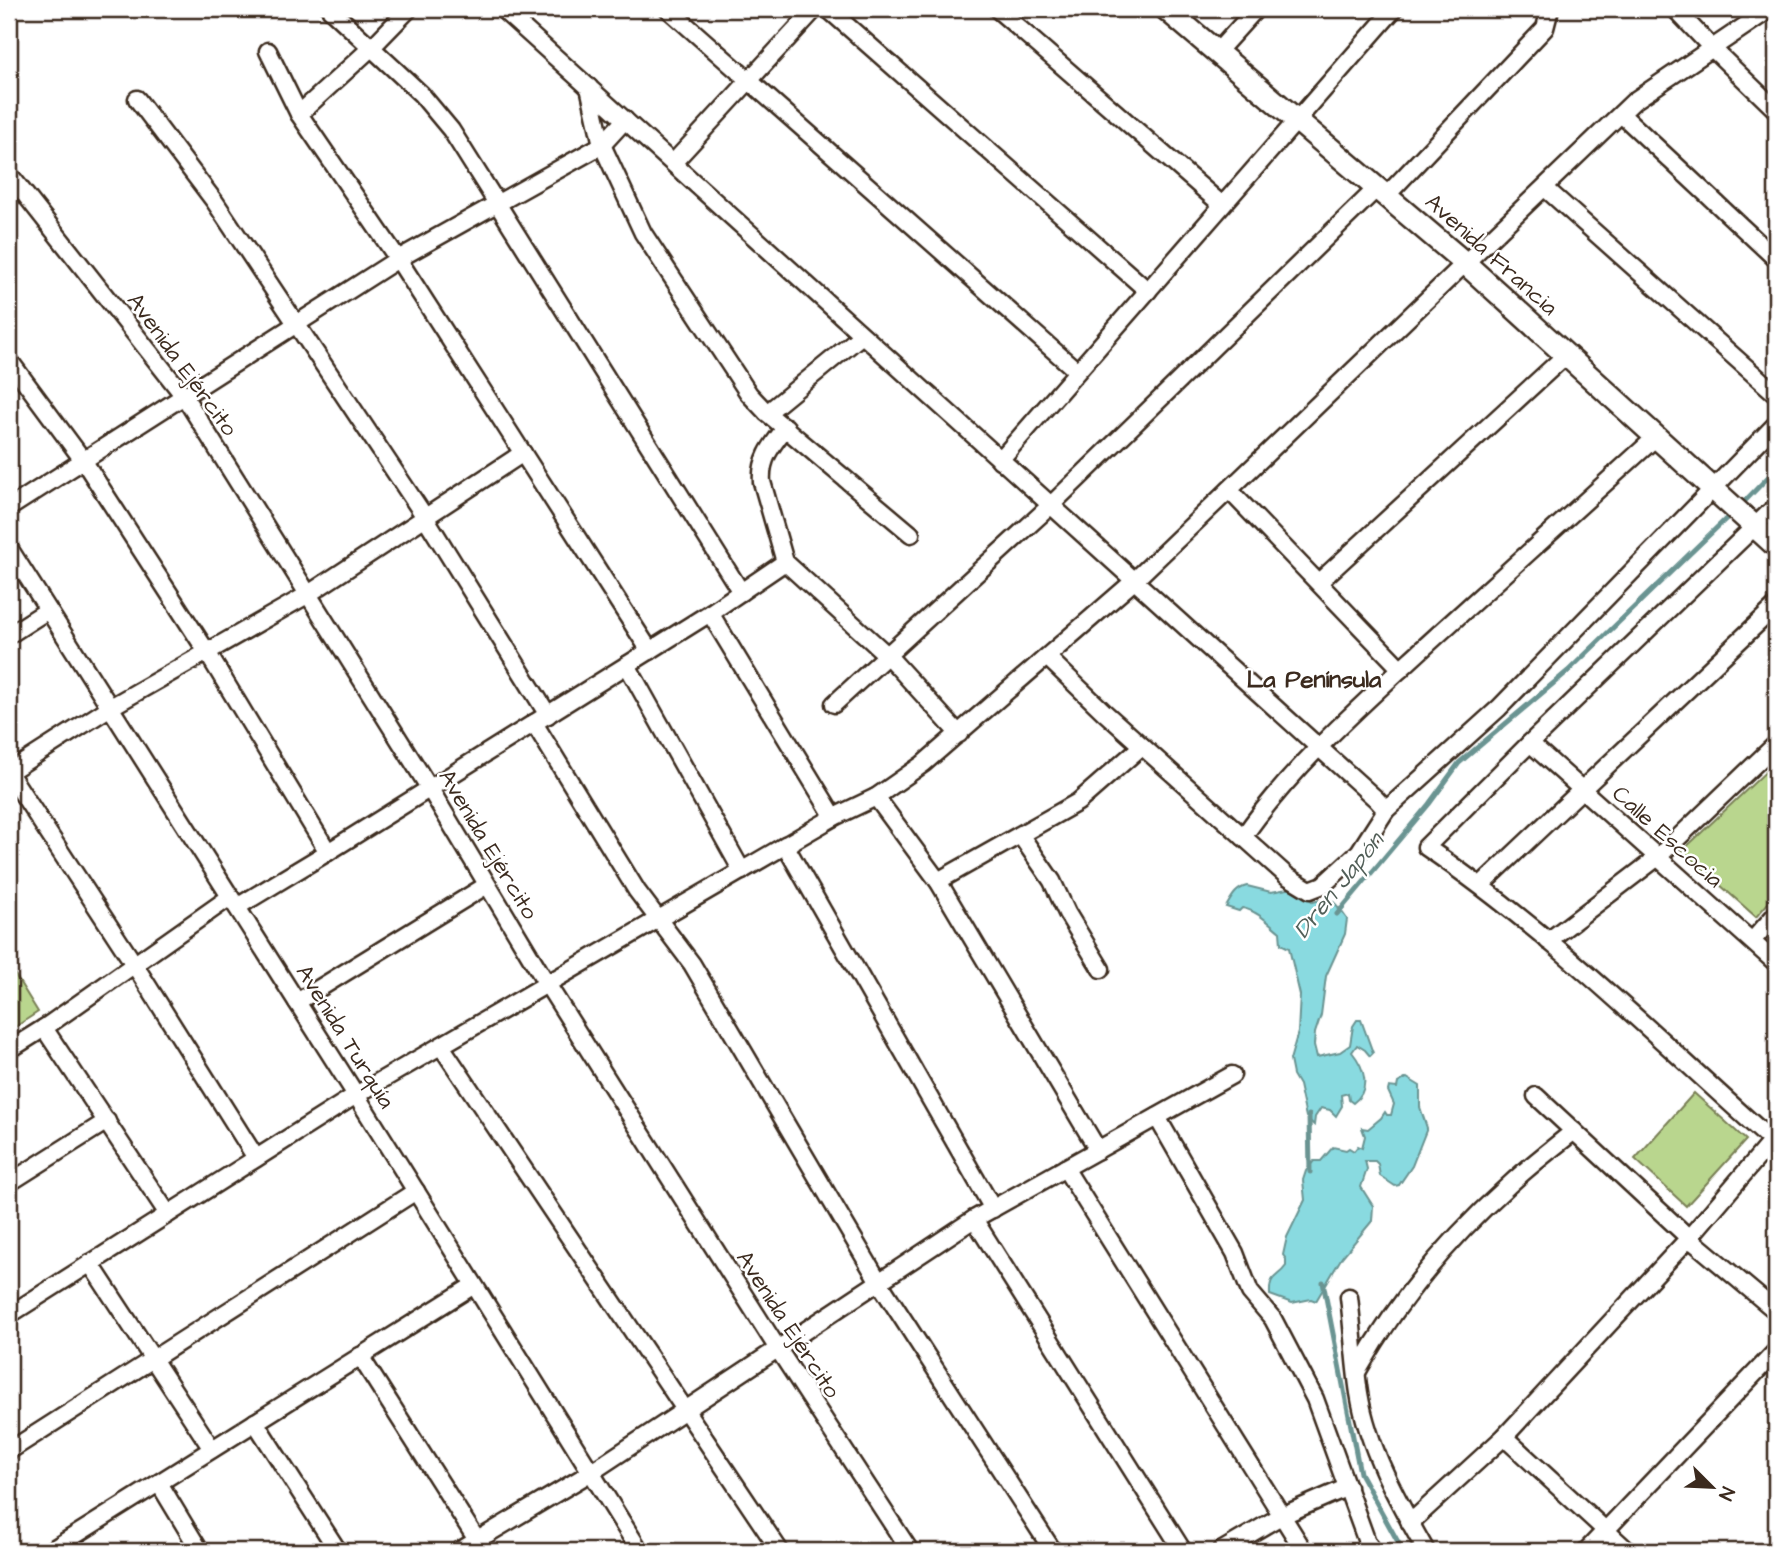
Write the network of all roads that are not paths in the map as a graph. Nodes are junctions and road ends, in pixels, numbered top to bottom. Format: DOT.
graph roads {
  1 [pos="330,9"];
  2 [pos="409,9"];
  3 [pos="502,9"];
  4 [pos="668,9"];
  5 [pos="814,9"];
  6 [pos="828,9"];
  7 [pos="997,9"];
  8 [pos="1166,9"];
  9 [pos="1256,9"];
  10 [pos="1394,9"];
  11 [pos="1550,9"];
  12 [pos="1675,9"];
  13 [pos="1770,9"];
  14 [pos="372,47"];
  15 [pos="1712,48"];
  16 [pos="268,51"];
  17 [pos="1217,52"];
  18 [pos="750,79"];
  19 [pos="589,87"];
  20 [pos="138,99"];
  21 [pos="1776,110"];
  22 [pos="299,114"];
  23 [pos="1621,114"];
  24 [pos="625,120"];
  25 [pos="1297,120"];
  26 [pos="602,145"];
  27 [pos="673,163"];
  28 [pos="9,174"];
  29 [pos="1545,188"];
  30 [pos="1382,192"];
  31 [pos="497,205"];
  32 [pos="1222,205"];
  33 [pos="398,259"];
  34 [pos="1776,259"];
  35 [pos="1466,264"];
  36 [pos="1148,290"];
  37 [pos="295,325"];
  38 [pos="862,335"];
  39 [pos="1566,355"];
  40 [pos="9,360"];
  41 [pos="1077,371"];
  42 [pos="1776,394"];
  43 [pos="184,396"];
  44 [pos="767,413"];
  45 [pos="1776,424"];
  46 [pos="786,427"];
  47 [pos="1656,437"];
  48 [pos="523,453"];
  49 [pos="83,460"];
  50 [pos="1000,460"];
  51 [pos="1229,490"];
  52 [pos="1717,493"];
  53 [pos="1050,506"];
  54 [pos="1776,506"];
  55 [pos="9,508"];
  56 [pos="425,517"];
  57 [pos="1752,524"];
  58 [pos="912,534"];
  59 [pos="1776,547"];
  60 [pos="9,548"];
  61 [pos="785,562"];
  62 [pos="1134,580"];
  63 [pos="1319,582"];
  64 [pos="741,592"];
  65 [pos="307,595"];
  66 [pos="1776,606"];
  67 [pos="48,610"];
  68 [pos="710,613"];
  69 [pos="9,635"];
  70 [pos="650,651"];
  71 [pos="207,652"];
  72 [pos="888,656"];
  73 [pos="1046,657"];
  74 [pos="627,665"];
  75 [pos="1401,669"];
  76 [pos="834,704"];
  77 [pos="109,708"];
  78 [pos="541,719"];
  79 [pos="959,734"];
  80 [pos="1530,743"];
  81 [pos="1776,744"];
  82 [pos="1142,747"];
  83 [pos="1319,747"];
  84 [pos="9,772"];
  85 [pos="1581,788"];
  86 [pos="430,789"];
  87 [pos="876,797"];
  88 [pos="1386,810"];
  89 [pos="834,817"];
  90 [pos="1021,836"];
  91 [pos="1243,836"];
  92 [pos="785,845"];
  93 [pos="328,852"];
  94 [pos="1658,857"];
  95 [pos="742,870"];
  96 [pos="938,881"];
  97 [pos="487,885"];
  98 [pos="1481,885"];
  99 [pos="233,902"];
  100 [pos="1776,914"];
  101 [pos="658,920"];
  102 [pos="1548,940"];
  103 [pos="1752,941"];
  104 [pos="1776,963"];
  105 [pos="134,964"];
  106 [pos="1101,969"];
  107 [pos="547,985"];
  108 [pos="297,1002"];
  109 [pos="44,1028"];
  110 [pos="442,1046"];
  111 [pos="9,1050"];
  112 [pos="1232,1075"];
  113 [pos="356,1095"];
  114 [pos="1536,1096"];
  115 [pos="1157,1117"];
  116 [pos="107,1121"];
  117 [pos="1574,1131"];
  118 [pos="1774,1138"];
  119 [pos="1098,1150"];
  120 [pos="256,1158"];
  121 [pos="1065,1168"];
  122 [pos="9,1183"];
  123 [pos="416,1191"];
  124 [pos="993,1209"];
  125 [pos="168,1214"];
  126 [pos="974,1219"];
  127 [pos="1689,1238"];
  128 [pos="90,1263"];
  129 [pos="879,1282"];
  130 [pos="474,1285"];
  131 [pos="1349,1297"];
  132 [pos="1776,1311"];
  133 [pos="9,1315"];
  134 [pos="778,1349"];
  135 [pos="1776,1351"];
  136 [pos="360,1356"];
  137 [pos="153,1359"];
  138 [pos="1357,1372"];
  139 [pos="687,1409"];
  140 [pos="255,1422"];
  141 [pos="1504,1437"];
  142 [pos="212,1449"];
  143 [pos="9,1451"];
  144 [pos="590,1473"];
  145 [pos="159,1483"];
  146 [pos="1348,1487"];
  147 [pos="1281,1516"];
  148 [pos="1410,1523"];
  149 [pos="1606,1531"];
  150 [pos="481,1546"];
  151 [pos="57,1549"];
  152 [pos="200,1551"];
  153 [pos="338,1551"];
  154 [pos="459,1551"];
  155 [pos="640,1551"];
  156 [pos="780,1551"];
  157 [pos="909,1551"];
  158 [pos="1053,1551"];
  159 [pos="1183,1551"];
  160 [pos="1221,1551"];
  161 [pos="1304,1551"];
  162 [pos="1373,1551"];
  163 [pos="1426,1551"];
  164 [pos="1587,1551"];
  165 [pos="1628,1551"];
  1 -- 14 [label="street"];
  2 -- 14 [label="street"];
  3 -- 19 [label="street"];
  4 -- 18 [label="street"];
  5 -- 18 [label="street"];
  6 -- 36 [label="street"];
  7 -- 32 [label="street"];
  8 -- 17 [label="street, Avenida Francia"];
  9 -- 17 [label="street"];
  10 -- 25 [label="street"];
  11 -- 30 [label="street"];
  12 -- 15 [label="street"];
  13 -- 15 [label="street"];
  14 -- 22 [label="street"];
  14 -- 31 [label="street"];
  15 -- 21 [label="street"];
  15 -- 23 [label="street"];
  16 -- 22 [label="street"];
  17 -- 25 [label="street, Avenida Francia"];
  18 -- 27 [label="street"];
  18 -- 41 [label="street"];
  19 -- 24 [label="street"];
  19 -- 26 [label="street"];
  20 -- 37 [label="street"];
  22 -- 33 [label="street"];
  23 -- 29 [label="street"];
  23 -- 34 [label="street"];
  24 -- 26 [label="street"];
  24 -- 27 [label="street"];
  25 -- 30 [label="street, Avenida Francia"];
  25 -- 32 [label="street"];
  26 -- 31 [label="street"];
  26 -- 44 [label="street"];
  27 -- 38 [label="street"];
  28 -- 43 [label="street, Avenida Ejército"];
  29 -- 35 [label="street"];
  29 -- 42 [label="street"];
  30 -- 35 [label="street, Avenida Francia"];
  30 -- 53 [label="street"];
  31 -- 33 [label="street"];
  31 -- 64 [label="street"];
  32 -- 36 [label="street"];
  33 -- 37 [label="street"];
  33 -- 48 [label="street"];
  35 -- 39 [label="street, Avenida Francia"];
  35 -- 51 [label="street"];
  36 -- 41 [label="street"];
  37 -- 43 [label="street"];
  37 -- 56 [label="street"];
  38 -- 44 [label="street"];
  38 -- 50 [label="street"];
  39 -- 47 [label="street, Avenida Francia"];
  39 -- 63 [label="street"];
  40 -- 49 [label="street"];
  41 -- 50 [label="street"];
  43 -- 49 [label="street"];
  43 -- 65 [label="street, Avenida Ejército"];
  44 -- 46 [label="street"];
  45 -- 52 [label="street"];
  46 -- 58 [label="street"];
  46 -- 61 [label="street"];
  47 -- 52 [label="street, Avenida Francia"];
  47 -- 75 [label="street"];
  48 -- 56 [label="street"];
  48 -- 70 [label="street"];
  49 -- 55 [label="street"];
  49 -- 71 [label="street"];
  50 -- 53 [label="street"];
  51 -- 62 [label="street"];
  51 -- 63 [label="street"];
  52 -- 57 [label="street, Avenida Francia"];
  52 -- 88 [label="street"];
  53 -- 62 [label="street"];
  53 -- 72 [label="street"];
  54 -- 57 [label="street"];
  56 -- 65 [label="street"];
  56 -- 78 [label="street"];
  57 -- 59 [label="street, Avenida Francia"];
  57 -- 80 [label="street"];
  60 -- 67 [label="street, Avenida Turquía"];
  61 -- 64 [label="street"];
  61 -- 72 [label="street"];
  62 -- 73 [label="street"];
  62 -- 83 [label="street"];
  63 -- 75 [label="street"];
  64 -- 68 [label="street"];
  65 -- 71 [label="street"];
  65 -- 86 [label="street, Avenida Ejército"];
  66 -- 85 [label="street"];
  67 -- 69 [label="street"];
  67 -- 77 [label="street, Avenida Turquía"];
  68 -- 70 [label="street"];
  68 -- 89 [label="street"];
  70 -- 74 [label="street"];
  71 -- 77 [label="street"];
  71 -- 93 [label="street"];
  72 -- 76 [label="street"];
  72 -- 79 [label="street"];
  73 -- 79 [label="street"];
  73 -- 82 [label="street"];
  74 -- 78 [label="street"];
  74 -- 95 [label="street"];
  75 -- 83 [label="street"];
  77 -- 84 [label="street"];
  77 -- 99 [label="street, Avenida Turquía"];
  78 -- 86 [label="street"];
  78 -- 101 [label="street"];
  79 -- 87 [label="street"];
  80 -- 85 [label="street, Calle Escocia"];
  80 -- 98 [label="street"];
  81 -- 94 [label="street"];
  82 -- 90 [label="street"];
  82 -- 91 [label="street"];
  83 -- 88 [label="street"];
  83 -- 91 [label="street"];
  84 -- 105 [label="street"];
  85 -- 94 [label="street, Calle Escocia"];
  85 -- 98 [label="street"];
  86 -- 93 [label="street"];
  86 -- 97 [label="street, Avenida Ejército"];
  87 -- 89 [label="street"];
  87 -- 96 [label="street"];
  88 -- 91 [label="street"];
  89 -- 92 [label="street"];
  90 -- 96 [label="street"];
  90 -- 106 [label="street"];
  92 -- 95 [label="street"];
  92 -- 124 [label="street"];
  93 -- 99 [label="street"];
  94 -- 102 [label="street"];
  94 -- 103 [label="street, Calle Escocia"];
  95 -- 101 [label="street"];
  96 -- 119 [label="street"];
  97 -- 107 [label="street, Avenida Ejército"];
  97 -- 108 [label="street"];
  98 -- 102 [label="street"];
  99 -- 105 [label="street"];
  99 -- 108 [label="street, Avenida Turquía"];
  100 -- 103 [label="street"];
  101 -- 107 [label="street"];
  101 -- 129 [label="street"];
  102 -- 118 [label="street"];
  103 -- 104 [label="street, Calle Escocia"];
  105 -- 109 [label="street"];
  105 -- 120 [label="street"];
  107 -- 110 [label="street"];
  107 -- 134 [label="street, Avenida Ejército"];
  108 -- 113 [label="street, Avenida Turquía"];
  109 -- 111 [label="street"];
  109 -- 116 [label="street"];
  110 -- 113 [label="street"];
  110 -- 139 [label="street"];
  112 -- 115 [label="street"];
  113 -- 120 [label="street"];
  113 -- 123 [label="street, Avenida Turquía"];
  114 -- 117 [label="street"];
  115 -- 119 [label="street"];
  115 -- 146 [label="street"];
  116 -- 122 [label="street"];
  116 -- 125 [label="street"];
  117 -- 127 [label="street"];
  117 -- 138 [label="street"];
  118 -- 127 [label="street"];
  119 -- 121 [label="street"];
  120 -- 125 [label="street"];
  121 -- 124 [label="street"];
  121 -- 147 [label="street"];
  123 -- 130 [label="street, Avenida Turquía"];
  123 -- 137 [label="street"];
  124 -- 126 [label="street"];
  125 -- 128 [label="street"];
  126 -- 129 [label="street"];
  126 -- 159 [label="street"];
  127 -- 132 [label="street"];
  127 -- 141 [label="street"];
  128 -- 133 [label="street"];
  128 -- 137 [label="street"];
  129 -- 134 [label="street"];
  129 -- 158 [label="street"];
  130 -- 136 [label="street"];
  130 -- 144 [label="street, Avenida Turquía"];
  131 -- 138 [label="street"];
  134 -- 139 [label="street"];
  134 -- 157 [label="street, Avenida Ejército"];
  135 -- 149 [label="street"];
  136 -- 140 [label="street"];
  136 -- 150 [label="street"];
  137 -- 142 [label="street"];
  137 -- 143 [label="street"];
  138 -- 148 [label="street"];
  139 -- 144 [label="street"];
  139 -- 156 [label="street"];
  140 -- 142 [label="street"];
  140 -- 153 [label="street"];
  141 -- 148 [label="street"];
  141 -- 149 [label="street"];
  142 -- 145 [label="street"];
  144 -- 150 [label="street"];
  144 -- 155 [label="street, Avenida Turquía"];
  145 -- 151 [label="street"];
  145 -- 152 [label="street"];
  146 -- 147 [label="street"];
  146 -- 162 [label="street"];
  147 -- 160 [label="street"];
  147 -- 161 [label="street"];
  148 -- 163 [label="street"];
  149 -- 164 [label="street"];
  149 -- 165 [label="street"];
  150 -- 154 [label="street"];
}
